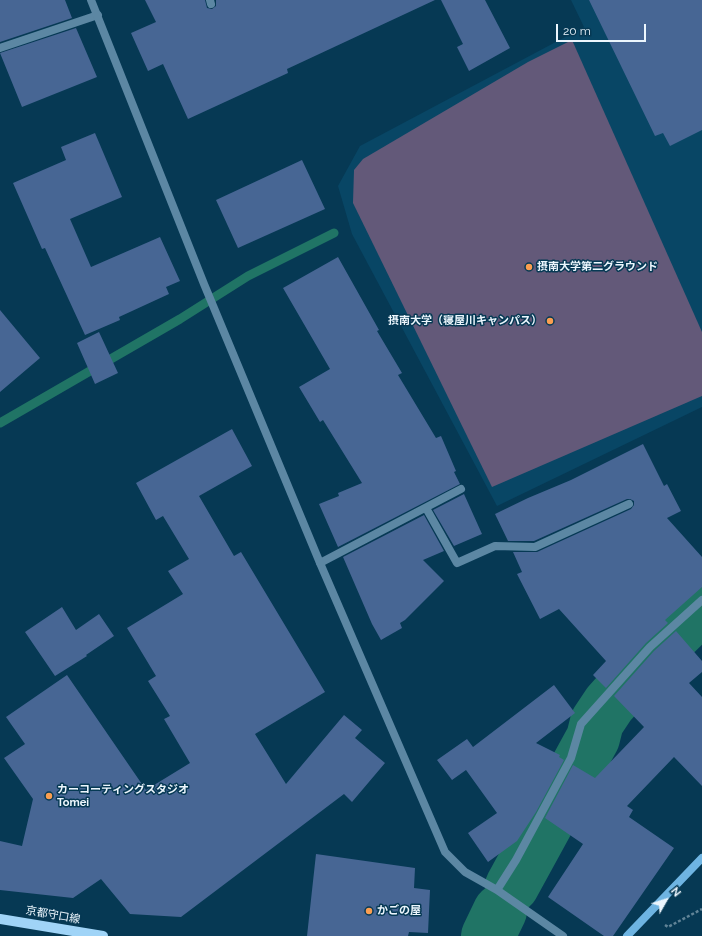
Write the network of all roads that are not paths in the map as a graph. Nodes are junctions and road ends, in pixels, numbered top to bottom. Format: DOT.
graph roads {
  1 [pos="91,0"];
  2 [pos="98,15"];
  3 [pos="0,48"];
  4 [pos="461,489"];
  5 [pos="629,504"];
  6 [pos="426,508"];
  7 [pos="320,563"];
  8 [pos="702,600"];
  9 [pos="702,858"];
  10 [pos="497,890"];
  11 [pos="0,918"];
  12 [pos="103,936"];
  13 [pos="563,936"];
  14 [pos="628,936"];
  1 -- 2 [label="street"];
  2 -- 3 [label="street"];
  2 -- 7 [label="street"];
  4 -- 6 [label="street"];
  5 -- 6 [label="street"];
  6 -- 7 [label="street"];
  7 -- 10 [label="street"];
  8 -- 10 [label="street"];
  9 -- 14 [label="main road"];
  10 -- 13 [label="street"];
  11 -- 12 [label="main road, 京都守口線"];
}
